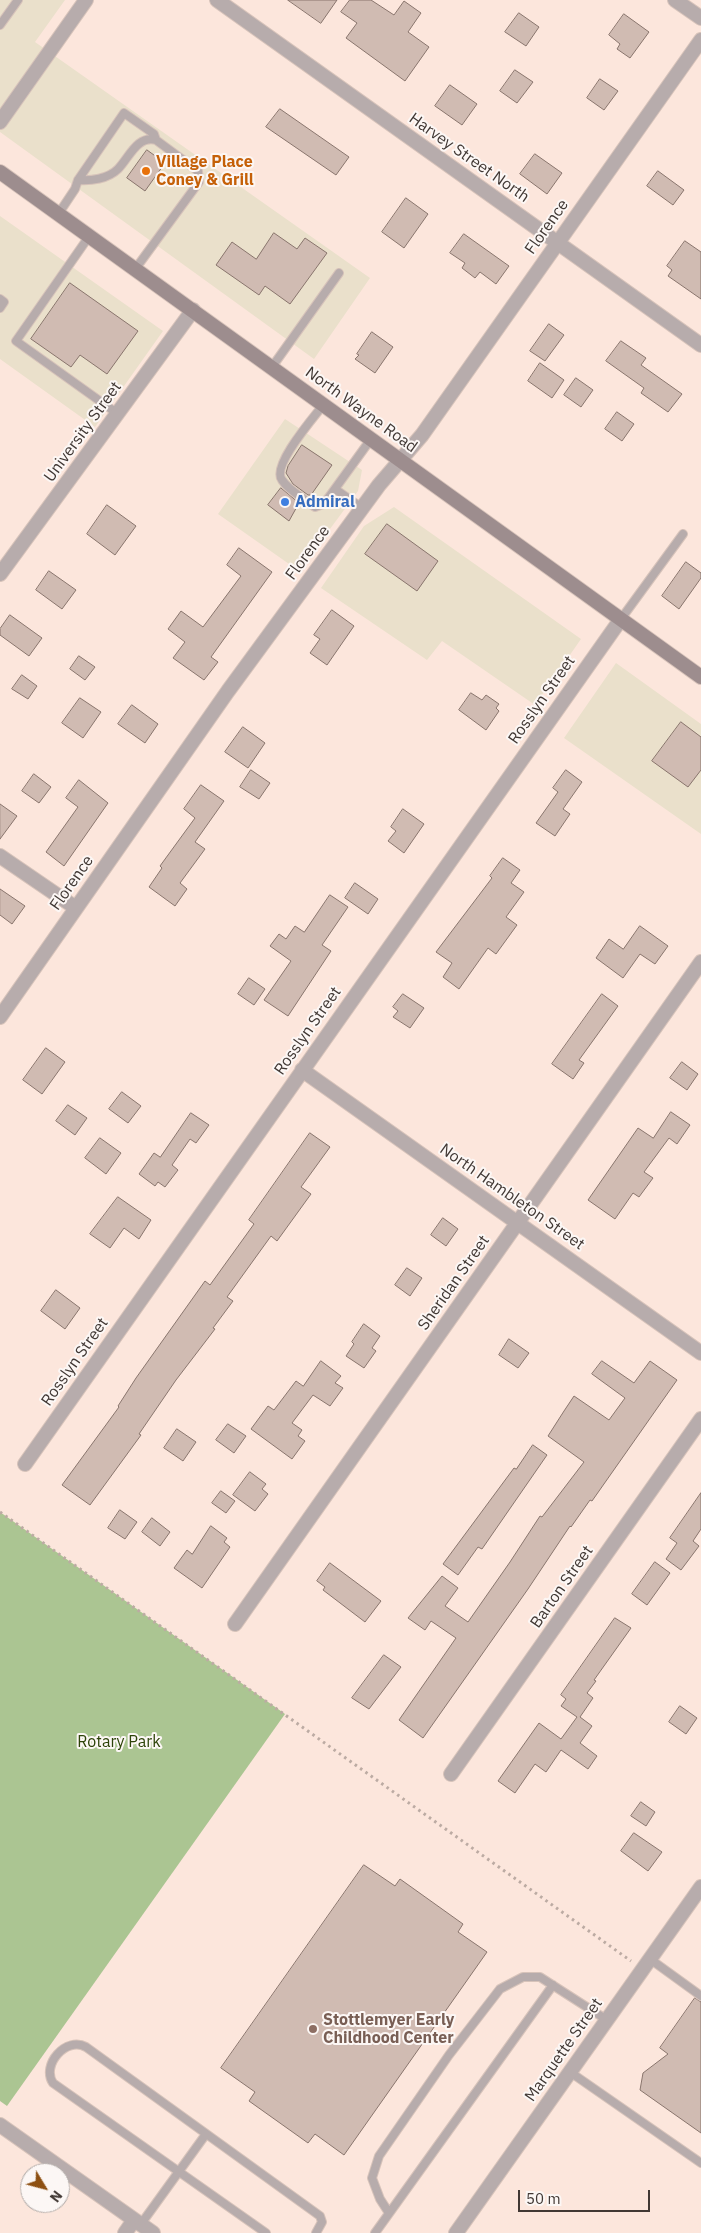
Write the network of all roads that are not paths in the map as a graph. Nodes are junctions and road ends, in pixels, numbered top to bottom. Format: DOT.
graph roads {
  1 [pos="18,0"];
  2 [pos="86,0"];
  3 [pos="216,0"];
  4 [pos="675,0"];
  5 [pos="701,18"];
  6 [pos="0,25"];
  7 [pos="701,40"];
  8 [pos="0,122"];
  9 [pos="156,140"];
  10 [pos="0,172"];
  11 [pos="78,180"];
  12 [pos="59,213"];
  13 [pos="90,235"];
  14 [pos="558,243"];
  15 [pos="136,268"];
  16 [pos="339,272"];
  17 [pos="0,299"];
  18 [pos="0,308"];
  19 [pos="193,310"];
  20 [pos="701,345"];
  21 [pos="272,367"];
  22 [pos="324,404"];
  23 [pos="118,414"];
  24 [pos="371,439"];
  25 [pos="400,460"];
  26 [pos="335,489"];
  27 [pos="362,508"];
  28 [pos="683,534"];
  29 [pos="0,574"];
  30 [pos="621,620"];
  31 [pos="701,676"];
  32 [pos="0,856"];
  33 [pos="76,908"];
  34 [pos="701,962"];
  35 [pos="0,1017"];
  36 [pos="302,1070"];
  37 [pos="518,1222"];
  38 [pos="701,1353"];
  39 [pos="701,1419"];
  40 [pos="25,1464"];
  41 [pos="235,1624"];
  42 [pos="451,1774"];
  43 [pos="701,1887"];
  44 [pos="650,1959"];
  45 [pos="553,1985"];
  46 [pos="701,1996"];
  47 [pos="607,2020"];
  48 [pos="570,2072"];
  49 [pos="0,2125"];
  50 [pos="206,2134"];
  51 [pos="701,2163"];
  52 [pos="179,2172"];
  53 [pos="389,2213"];
  54 [pos="138,2222"];
  55 [pos="125,2233"];
  56 [pos="153,2233"];
  57 [pos="266,2233"];
  58 [pos="316,2233"];
  59 [pos="375,2233"];
  60 [pos="456,2233"];
  1 -- 6 [label="lane"];
  2 -- 8 [label="street"];
  3 -- 14 [label="street, Harvey Street North"];
  4 -- 5 [label="street"];
  7 -- 14 [label="street, Florence"];
  9 -- 11 [label="lane"];
  9 -- 11 [label="lane"];
  9 -- 15 [label="lane"];
  10 -- 12 [label="main road, North Wayne Road"];
  11 -- 12 [label="lane"];
  12 -- 13 [label="main road, North Wayne Road"];
  13 -- 15 [label="main road, North Wayne Road"];
  13 -- 23 [label="lane"];
  14 -- 20 [label="street, Harvey Street North"];
  14 -- 25 [label="street, Florence"];
  15 -- 19 [label="main road, North Wayne Road"];
  16 -- 21 [label="lane"];
  17 -- 18 [label="lane"];
  19 -- 21 [label="main road, North Wayne Road"];
  19 -- 23 [label="street, University Street"];
  21 -- 22 [label="main road, North Wayne Road"];
  22 -- 24 [label="main road, North Wayne Road"];
  22 -- 26 [label="lane"];
  23 -- 29 [label="street, University Street"];
  24 -- 25 [label="main road, North Wayne Road"];
  24 -- 26 [label="lane"];
  25 -- 27 [label="street, Florence"];
  25 -- 30 [label="main road, North Wayne Road"];
  26 -- 27 [label="lane"];
  27 -- 33 [label="street, Florence"];
  28 -- 30 [label="lane"];
  30 -- 31 [label="main road, North Wayne Road"];
  30 -- 36 [label="street, Rosslyn Street"];
  32 -- 33 [label="street"];
  33 -- 35 [label="street, Florence"];
  34 -- 37 [label="street, Sheridan Street"];
  36 -- 37 [label="street, North Hambleton Street"];
  36 -- 40 [label="street, Rosslyn Street"];
  37 -- 38 [label="street, North Hambleton Street"];
  37 -- 41 [label="street, Sheridan Street"];
  39 -- 42 [label="street, Barton Street"];
  43 -- 44 [label="street, Marquette Street"];
  44 -- 46 [label="lane"];
  44 -- 47 [label="street, Marquette Street"];
  45 -- 47 [label="lane"];
  45 -- 53 [label="lane"];
  45 -- 53 [label="lane"];
  47 -- 48 [label="street, Marquette Street"];
  48 -- 51 [label="lane"];
  48 -- 60 [label="street, Marquette Street"];
  49 -- 54 [label="street"];
  50 -- 52 [label="lane"];
  50 -- 52 [label="lane"];
  50 -- 58 [label="lane"];
  52 -- 54 [label="lane"];
  52 -- 57 [label="lane"];
  53 -- 59 [label="lane"];
  54 -- 55 [label="street"];
  54 -- 56 [label="street"];
}
